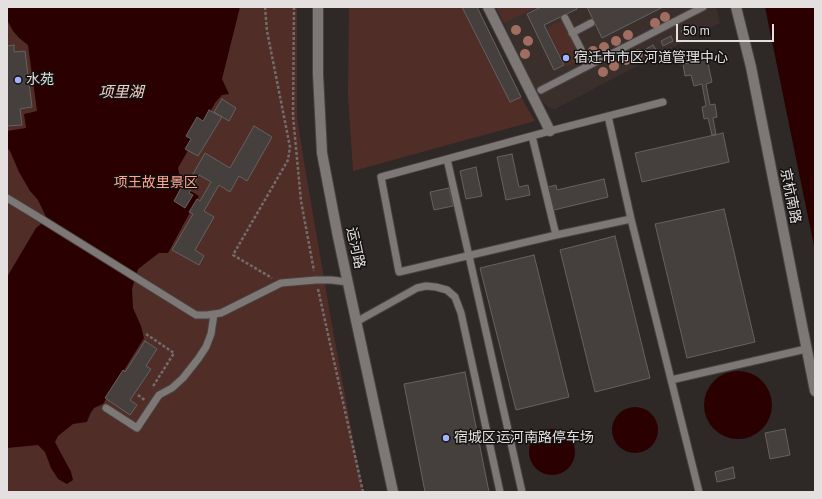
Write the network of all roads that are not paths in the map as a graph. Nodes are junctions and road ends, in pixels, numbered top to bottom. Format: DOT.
graph roads {
  1 [pos="318,7"];
  2 [pos="488,7"];
  3 [pos="703,7"];
  4 [pos="736,7"];
  5 [pos="565,18"];
  6 [pos="591,23"];
  7 [pos="572,33"];
  8 [pos="589,65"];
  9 [pos="541,90"];
  10 [pos="663,102"];
  11 [pos="608,116"];
  12 [pos="550,131"];
  13 [pos="532,136"];
  14 [pos="447,159"];
  15 [pos="7,198"];
  16 [pos="631,219"];
  17 [pos="556,235"];
  18 [pos="469,256"];
  19 [pos="348,282"];
  20 [pos="214,314"];
  21 [pos="356,322"];
  22 [pos="806,349"];
  23 [pos="671,380"];
  24 [pos="815,391"];
  25 [pos="106,408"];
  26 [pos="393,492"];
  27 [pos="500,492"];
  28 [pos="522,492"];
  29 [pos="699,492"];
  1 -- 19 [label="street, 运河路"];
  2 -- 12 [label="street"];
  3 -- 8 [label="lane"];
  4 -- 22 [label="street, 京杭南路"];
  5 -- 7 [label="lane"];
  6 -- 7 [label="lane"];
  7 -- 8 [label="lane"];
  8 -- 9 [label="lane"];
  10 -- 11 [label="lane"];
  11 -- 12 [label="lane"];
  11 -- 16 [label="lane"];
  12 -- 13 [label="lane"];
  13 -- 14 [label="lane"];
  13 -- 17 [label="lane"];
  14 -- 18 [label="lane"];
  14 -- 18 [label="lane"];
  15 -- 20 [label="lane"];
  16 -- 17 [label="lane"];
  16 -- 23 [label="lane"];
  17 -- 18 [label="lane"];
  18 -- 28 [label="lane"];
  19 -- 20 [label="lane"];
  19 -- 21 [label="street, 运河路"];
  20 -- 25 [label="lane"];
  21 -- 26 [label="street, 运河路"];
  21 -- 27 [label="lane"];
  22 -- 23 [label="lane"];
  22 -- 24 [label="street, 京杭南路"];
  23 -- 29 [label="lane"];
}
